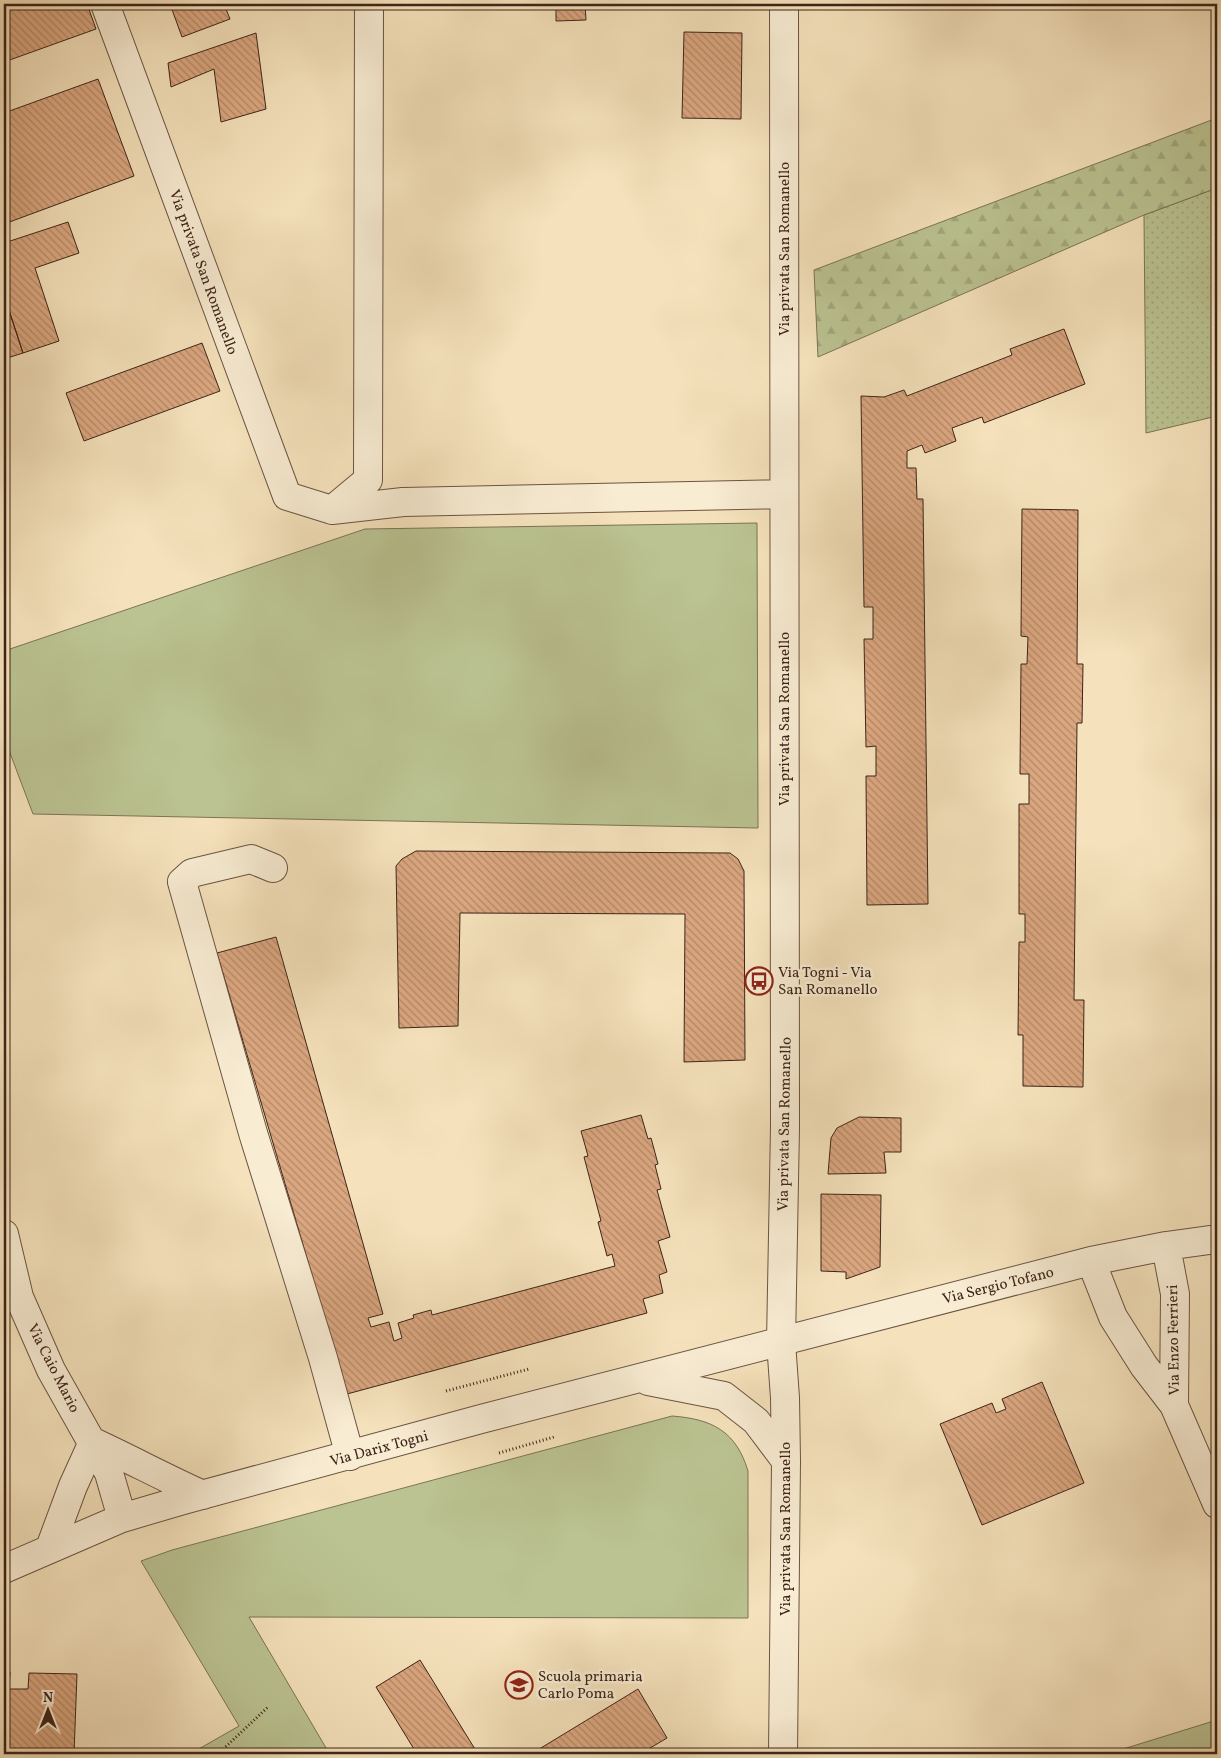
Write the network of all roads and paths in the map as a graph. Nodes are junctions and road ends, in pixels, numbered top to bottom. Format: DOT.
graph roads {
  1 [pos="106,4"];
  2 [pos="370,4"];
  3 [pos="784,4"];
  4 [pos="784,494"];
  5 [pos="332,510"];
  6 [pos="273,868"];
  7 [pos="4,1234"];
  8 [pos="1217,1239"];
  9 [pos="1166,1246"];
  10 [pos="1091,1261"];
  11 [pos="781,1342"];
  12 [pos="529,1369"];
  13 [pos="638,1379"];
  14 [pos="446,1392"];
  15 [pos="1174,1406"];
  16 [pos="554,1437"];
  17 [pos="93,1442"];
  18 [pos="499,1453"];
  19 [pos="350,1456"];
  20 [pos="786,1461"];
  21 [pos="203,1495"];
  22 [pos="1217,1504"];
  23 [pos="122,1518"];
  24 [pos="50,1548"];
  25 [pos="4,1569"];
  26 [pos="268,1707"];
  27 [pos="218,1754"];
  28 [pos="783,1754"];
  1 -- 5 [label="street, Via privata San Romanello"];
  2 -- 5 [label="street"];
  3 -- 4 [label="street, Via privata San Romanello"];
  4 -- 5 [label="street, Via privata San Romanello"];
  4 -- 11 [label="street, Via privata San Romanello"];
  6 -- 19 [label="street"];
  7 -- 17 [label="street, Via Caio Mario"];
  8 -- 9 [label="street, Via Sergio Tofano"];
  9 -- 10 [label="street, Via Sergio Tofano"];
  9 -- 15 [label="street, Via Enzo Ferrieri"];
  10 -- 11 [label="street, Via Sergio Tofano"];
  10 -- 15 [label="street, Via Enzo Ferrieri"];
  11 -- 13 [label="street, Via Darix Togni"];
  11 -- 20 [label="street, Via privata San Romanello"];
  12 -- 14 [label="path"];
  13 -- 19 [label="street, Via Darix Togni"];
  13 -- 20 [label="street, Via Darix Togni"];
  15 -- 22 [label="street, Via Enzo Ferrieri"];
  16 -- 18 [label="path"];
  17 -- 21 [label="street"];
  17 -- 23 [label="street, Via Caio Mario"];
  17 -- 24 [label="street"];
  19 -- 21 [label="street, Via Darix Togni"];
  20 -- 28 [label="street, Via privata San Romanello"];
  21 -- 23 [label="street, Via Darix Togni"];
  23 -- 24 [label="street, Via Darix Togni"];
  24 -- 25 [label="street, Via Darix Togni"];
  26 -- 27 [label="path"];
}
